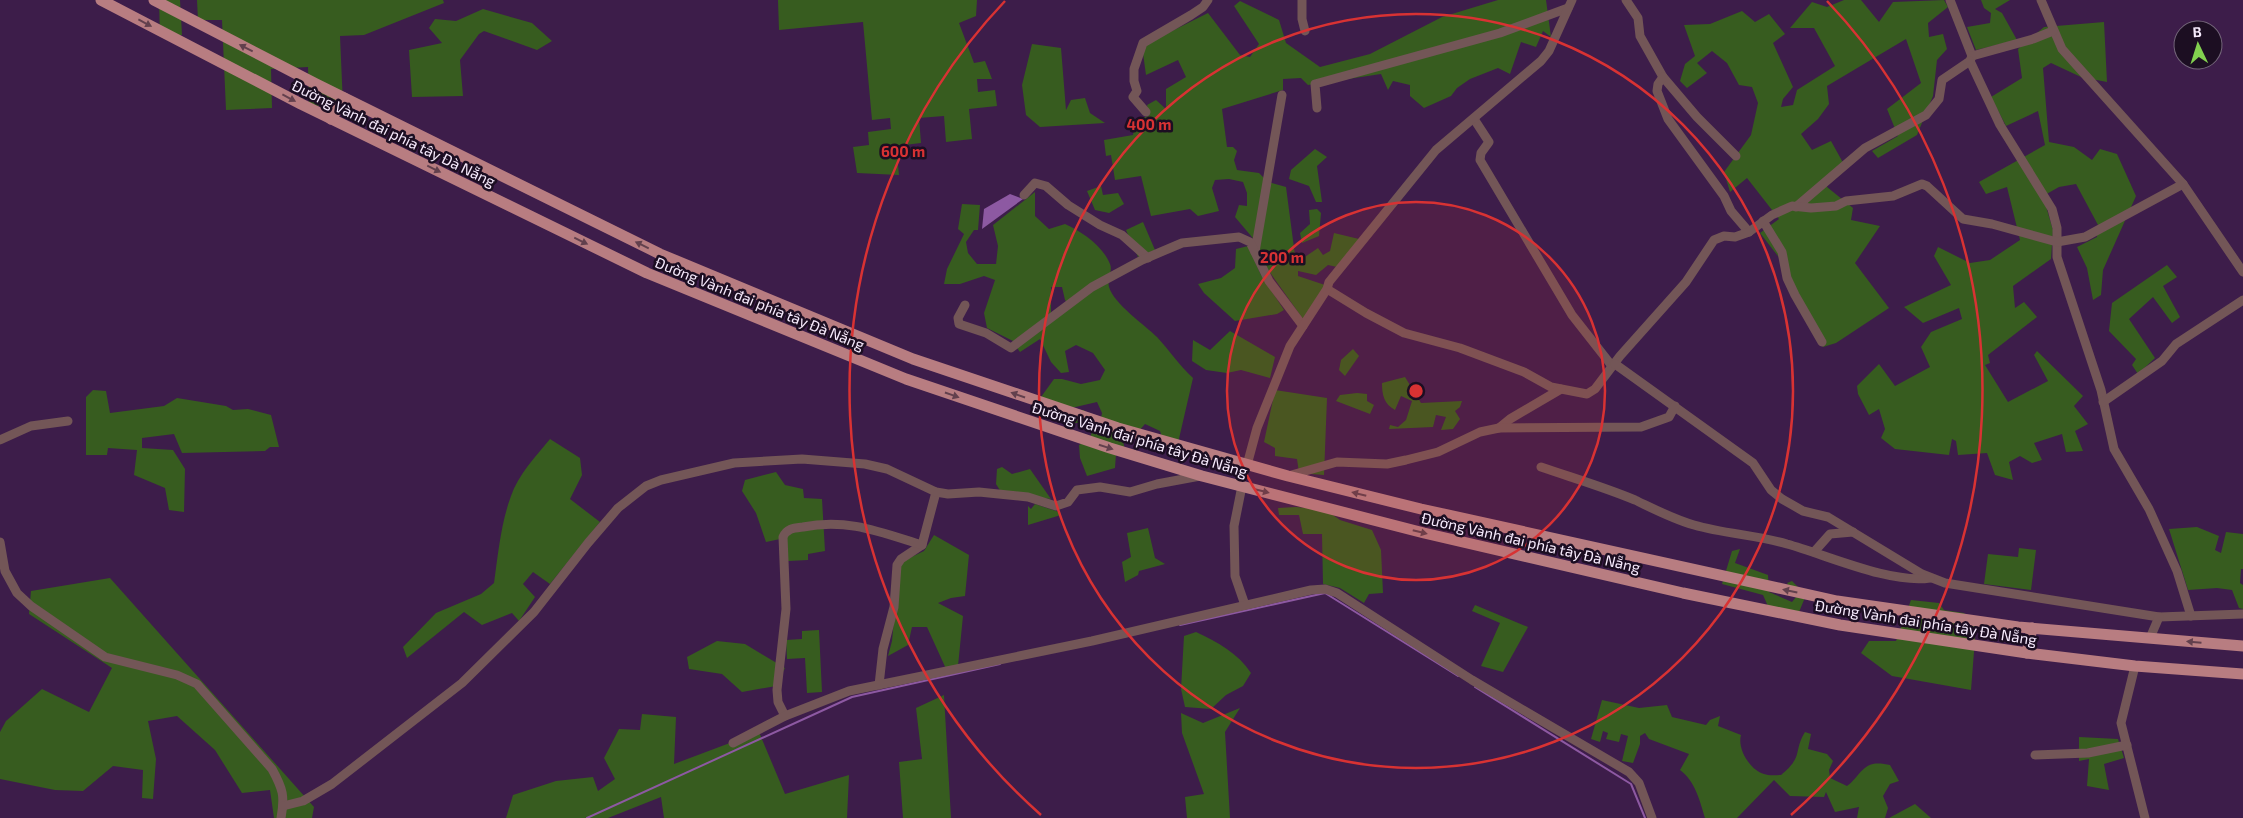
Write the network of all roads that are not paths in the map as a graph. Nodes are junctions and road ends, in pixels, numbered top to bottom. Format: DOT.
graph roads {
  1 [pos="101,0"];
  2 [pos="154,0"];
  3 [pos="1208,0"];
  4 [pos="1302,0"];
  5 [pos="1626,0"];
  6 [pos="1950,0"];
  7 [pos="2041,0"];
  8 [pos="1570,4"];
  9 [pos="1305,31"];
  10 [pos="2053,31"];
  11 [pos="1971,58"];
  12 [pos="1663,78"];
  13 [pos="1282,95"];
  14 [pos="344,98"];
  15 [pos="1317,108"];
  16 [pos="1146,112"];
  17 [pos="331,119"];
  18 [pos="1474,119"];
  19 [pos="1736,156"];
  20 [pos="2184,184"];
  21 [pos="1024,196"];
  22 [pos="1796,206"];
  23 [pos="1763,222"];
  24 [pos="1749,232"];
  25 [pos="2057,242"];
  26 [pos="1255,253"];
  27 [pos="1148,258"];
  28 [pos="2243,272"];
  29 [pos="1327,289"];
  30 [pos="2243,300"];
  31 [pos="965,305"];
  32 [pos="1303,326"];
  33 [pos="1822,342"];
  34 [pos="1614,365"];
  35 [pos="1561,389"];
  36 [pos="2103,402"];
  37 [pos="1675,406"];
  38 [pos="68,421"];
  39 [pos="1499,428"];
  40 [pos="0,440"];
  41 [pos="1247,465"];
  42 [pos="1541,467"];
  43 [pos="1202,476"];
  44 [pos="1288,476"];
  45 [pos="1242,486"];
  46 [pos="936,492"];
  47 [pos="1828,517"];
  48 [pos="1853,532"];
  49 [pos="1830,534"];
  50 [pos="0,542"];
  51 [pos="922,546"];
  52 [pos="1814,552"];
  53 [pos="1932,578"];
  54 [pos="1245,605"];
  55 [pos="2243,614"];
  56 [pos="2191,616"];
  57 [pos="2159,617"];
  58 [pos="2032,628"];
  59 [pos="2150,638"];
  60 [pos="2243,646"];
  61 [pos="2026,653"];
  62 [pos="2135,666"];
  63 [pos="2243,674"];
  64 [pos="879,685"];
  65 [pos="785,716"];
  66 [pos="733,743"];
  67 [pos="2127,746"];
  68 [pos="2035,755"];
  69 [pos="283,806"];
  70 [pos="281,818"];
  71 [pos="1652,818"];
  72 [pos="2145,818"];
  1 -- 17 [label="main road, Đường Vành đai phía tây Đà Nẵng, one-way"];
  14 -- 2 [label="main road, Đường Vành đai phía tây Đà Nẵng, one-way"];
  3 -- 16 [label="street"];
  4 -- 9 [label="street"];
  5 -- 12 [label="street"];
  6 -- 11 [label="street"];
  7 -- 10 [label="street"];
  8 -- 15 [label="street"];
  8 -- 18 [label="street"];
  10 -- 11 [label="street"];
  10 -- 20 [label="street"];
  11 -- 22 [label="street"];
  11 -- 25 [label="street"];
  12 -- 19 [label="street"];
  12 -- 24 [label="street"];
  13 -- 26 [label="street"];
  14 -- 17 [label="main road"];
  41 -- 14 [label="main road, Đường Vành đai phía tây Đà Nẵng, one-way"];
  17 -- 43 [label="main road, Đường Vành đai phía tây Đà Nẵng, one-way"];
  18 -- 29 [label="street"];
  18 -- 34 [label="street"];
  20 -- 25 [label="street"];
  20 -- 28 [label="street"];
  21 -- 27 [label="street"];
  22 -- 23 [label="street"];
  22 -- 25 [label="street"];
  23 -- 24 [label="street"];
  23 -- 33 [label="street"];
  24 -- 34 [label="street"];
  25 -- 36 [label="street"];
  26 -- 27 [label="street"];
  26 -- 32 [label="street"];
  27 -- 31 [label="street"];
  29 -- 32 [label="street"];
  29 -- 35 [label="street"];
  30 -- 36 [label="street"];
  32 -- 41 [label="street"];
  34 -- 35 [label="street"];
  34 -- 37 [label="street"];
  35 -- 39 [label="street"];
  36 -- 56 [label="street"];
  37 -- 39 [label="street"];
  37 -- 47 [label="street"];
  38 -- 40 [label="street"];
  39 -- 44 [label="street"];
  41 -- 44 [label="main road, Đường Vành đai phía tây Đà Nẵng"];
  41 -- 45 [label="main road"];
  42 -- 52 [label="street"];
  43 -- 45 [label="main road, Đường Vành đai phía tây Đà Nẵng"];
  43 -- 46 [label="street"];
  58 -- 44 [label="main road, Đường Vành đai phía tây Đà Nẵng, one-way"];
  45 -- 54 [label="street"];
  45 -- 61 [label="main road, Đường Vành đai phía tây Đà Nẵng, one-way"];
  46 -- 51 [label="street"];
  46 -- 69 [label="street"];
  47 -- 48 [label="street"];
  47 -- 49 [label="street"];
  48 -- 49 [label="street"];
  48 -- 53 [label="street"];
  49 -- 52 [label="street"];
  50 -- 69 [label="street"];
  51 -- 64 [label="street"];
  51 -- 65 [label="street"];
  52 -- 53 [label="street"];
  53 -- 57 [label="street"];
  54 -- 64 [label="street"];
  54 -- 71 [label="street"];
  55 -- 56 [label="street"];
  56 -- 57 [label="street"];
  57 -- 59 [label="street"];
  58 -- 59 [label="main road, Đường Vành đai phía tây Đà Nẵng"];
  58 -- 61 [label="main road"];
  60 -- 59 [label="main road, Đường Vành đai phía tây Đà Nẵng, one-way"];
  61 -- 62 [label="main road, Đường Vành đai phía tây Đà Nẵng"];
  62 -- 63 [label="main road, Đường Vành đai phía tây Đà Nẵng"];
  62 -- 67 [label="street"];
  64 -- 65 [label="street"];
  65 -- 66 [label="street"];
  67 -- 68 [label="street"];
  67 -- 72 [label="street"];
  69 -- 70 [label="street"];
}
